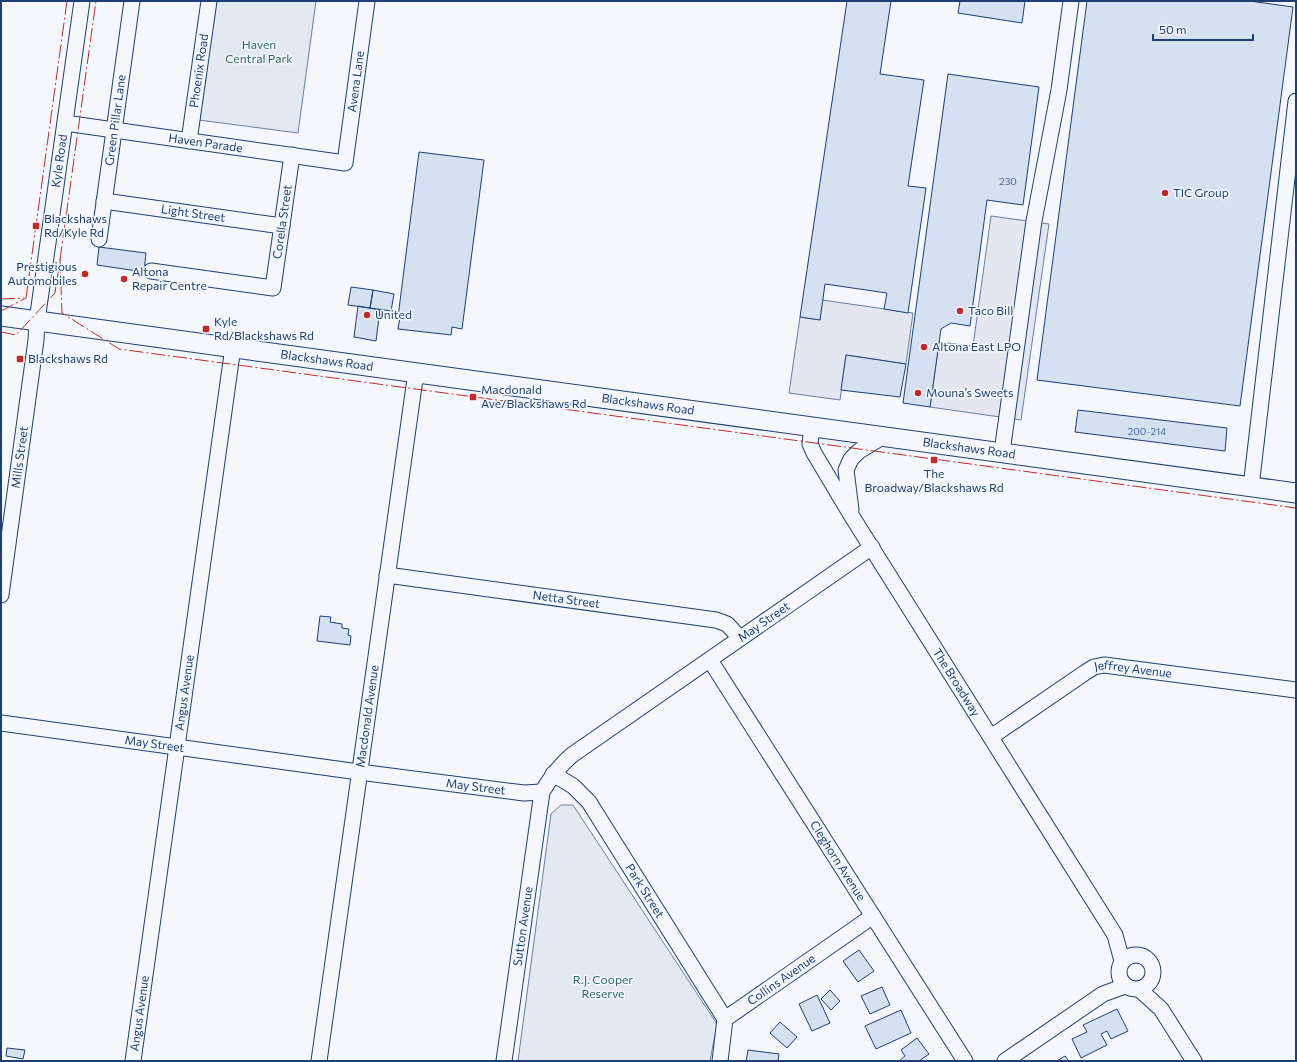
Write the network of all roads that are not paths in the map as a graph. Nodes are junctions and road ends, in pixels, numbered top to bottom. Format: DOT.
graph roads {
  1 [pos="82,1"];
  2 [pos="132,1"];
  3 [pos="209,1"];
  4 [pos="367,1"];
  5 [pos="1071,1"];
  6 [pos="1296,101"];
  7 [pos="65,123"];
  8 [pos="114,130"];
  9 [pos="189,141"];
  10 [pos="292,155"];
  11 [pos="345,163"];
  12 [pos="104,200"];
  13 [pos="282,226"];
  14 [pos="99,239"];
  15 [pos="151,270"];
  16 [pos="1,316"];
  17 [pos="37,321"];
  18 [pos="233,347"];
  19 [pos="416,372"];
  20 [pos="812,426"];
  21 [pos="884,436"];
  22 [pos="1002,452"];
  23 [pos="1251,487"];
  24 [pos="1296,493"];
  25 [pos="851,515"];
  26 [pos="872,546"];
  27 [pos="387,574"];
  28 [pos="1,595"];
  29 [pos="740,638"];
  30 [pos="710,660"];
  31 [pos="1296,690"];
  32 [pos="1,723"];
  33 [pos="991,737"];
  34 [pos="178,747"];
  35 [pos="359,772"];
  36 [pos="553,774"];
  37 [pos="542,792"];
  38 [pos="872,916"];
  39 [pos="1114,934"];
  40 [pos="1138,955"];
  41 [pos="1126,978"];
  42 [pos="1153,978"];
  43 [pos="1161,1009"];
  44 [pos="725,1019"];
  45 [pos="133,1061"];
  46 [pos="319,1061"];
  47 [pos="504,1061"];
  48 [pos="720,1061"];
  49 [pos="965,1061"];
  50 [pos="1005,1061"];
  51 [pos="1194,1061"];
  1 -- 7 [label="street, Kyle Road"];
  2 -- 8 [label="street, Green Pillar Lane"];
  3 -- 9 [label="street, Phoenix Road"];
  4 -- 11 [label="street, Avena Lane"];
  5 -- 22 [label="street"];
  6 -- 23 [label="street"];
  7 -- 8 [label="street, Haven Parade"];
  7 -- 17 [label="street, Kyle Road"];
  8 -- 9 [label="street, Haven Parade"];
  8 -- 12 [label="street, Green Pillar Lane"];
  9 -- 10 [label="street, Haven Parade"];
  10 -- 11 [label="street, Haven Parade"];
  10 -- 13 [label="street, Corella Street"];
  12 -- 13 [label="street, Light Street"];
  12 -- 14 [label="street, Green Pillar Lane"];
  13 -- 15 [label="street, Corella Street"];
  16 -- 17 [label="main road, Blackshaws Road"];
  17 -- 18 [label="main road, Blackshaws Road"];
  17 -- 28 [label="street, Mills Street"];
  18 -- 19 [label="main road, Blackshaws Road"];
  18 -- 34 [label="street, Angus Avenue"];
  19 -- 20 [label="main road, Blackshaws Road"];
  19 -- 27 [label="street, Macdonald Avenue"];
  20 -- 21 [label="main road, Blackshaws Road"];
  20 -- 25 [label="street, The Broadway"];
  21 -- 22 [label="main road, Blackshaws Road"];
  21 -- 25 [label="street"];
  22 -- 23 [label="main road, Blackshaws Road"];
  23 -- 24 [label="main road, Blackshaws Road"];
  25 -- 26 [label="street, The Broadway"];
  26 -- 29 [label="street, May Street"];
  26 -- 33 [label="street, The Broadway"];
  27 -- 29 [label="street, Netta Street"];
  27 -- 35 [label="street, Macdonald Avenue"];
  29 -- 30 [label="street, May Street"];
  30 -- 36 [label="street, May Street"];
  30 -- 38 [label="street, Cleghorn Avenue"];
  31 -- 33 [label="street, Jeffrey Avenue"];
  32 -- 34 [label="street, May Street"];
  33 -- 39 [label="street, The Broadway"];
  34 -- 35 [label="street, May Street"];
  34 -- 45 [label="street, Angus Avenue"];
  35 -- 37 [label="street, May Street"];
  35 -- 46 [label="street, Macdonald Avenue"];
  36 -- 37 [label="street, May Street"];
  36 -- 44 [label="street, Park Street"];
  37 -- 47 [label="street, Sutton Avenue"];
  38 -- 44 [label="street, Collins Avenue"];
  38 -- 49 [label="street, Cleghorn Avenue"];
  39 -- 40 [label="street, The Broadway"];
  39 -- 41 [label="street, The Broadway"];
  40 -- 41 [label="street"];
  40 -- 42 [label="street, The Broadway"];
  41 -- 42 [label="street"];
  41 -- 43 [label="street"];
  41 -- 50 [label="street"];
  42 -- 43 [label="street"];
  43 -- 51 [label="street"];
  44 -- 48 [label="street"];
}
